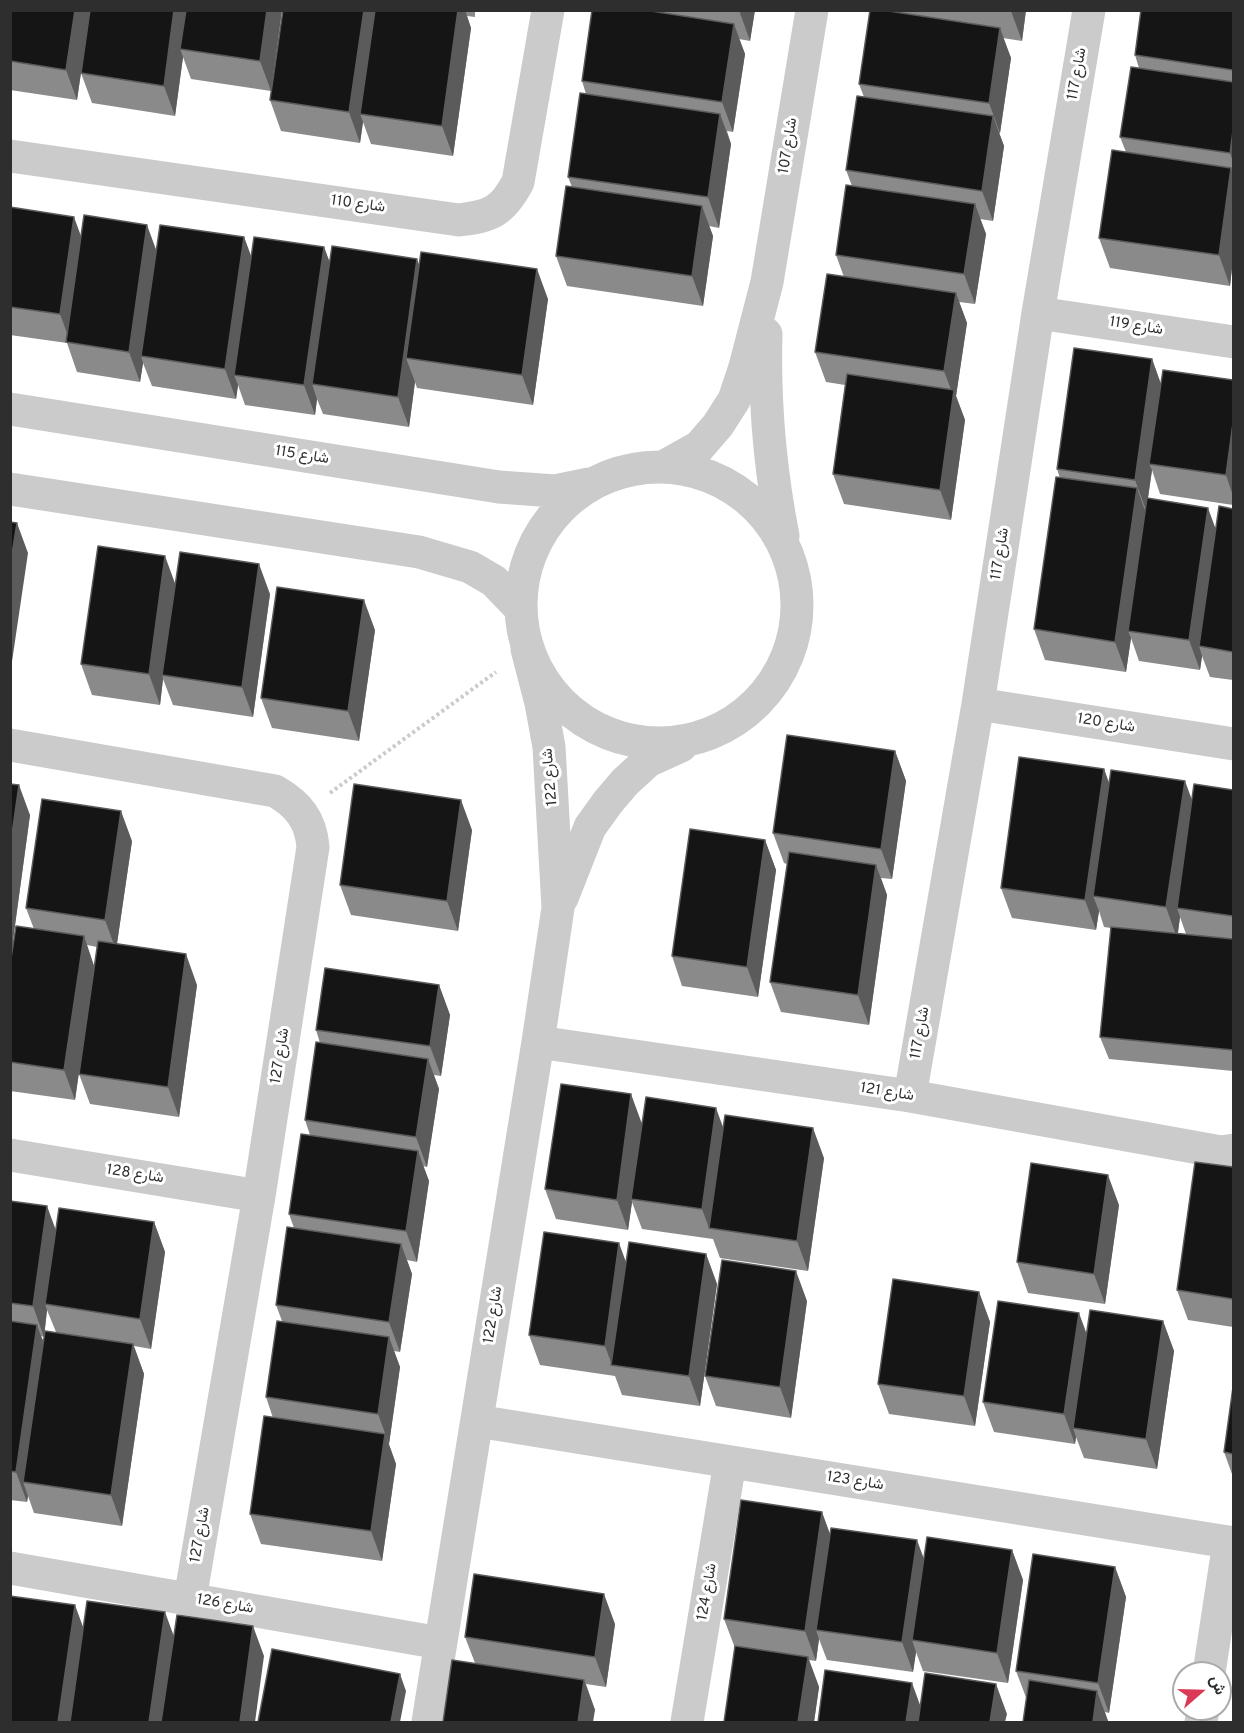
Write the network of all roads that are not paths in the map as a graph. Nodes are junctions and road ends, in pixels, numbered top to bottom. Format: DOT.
graph roads {
  1 [pos="548,10"];
  2 [pos="812,10"];
  3 [pos="1089,10"];
  4 [pos="10,156"];
  5 [pos="767,282"];
  6 [pos="1038,313"];
  7 [pos="1233,342"];
  8 [pos="10,409"];
  9 [pos="665,466"];
  10 [pos="593,483"];
  11 [pos="10,489"];
  12 [pos="785,547"];
  13 [pos="520,608"];
  14 [pos="527,649"];
  15 [pos="978,704"];
  16 [pos="690,742"];
  17 [pos="1233,744"];
  18 [pos="10,745"];
  19 [pos="558,908"];
  20 [pos="538,1042"];
  21 [pos="910,1096"];
  22 [pos="1233,1150"];
  23 [pos="10,1155"];
  24 [pos="259,1196"];
  25 [pos="477,1421"];
  26 [pos="730,1462"];
  27 [pos="1231,1543"];
  28 [pos="10,1568"];
  29 [pos="190,1599"];
  30 [pos="440,1643"];
  31 [pos="1211,1661"];
  32 [pos="428,1722"];
  33 [pos="687,1722"];
  1 -- 4 [label="street, شارع 110"];
  2 -- 5 [label="street, شارع 107"];
  3 -- 6 [label="street, شارع 117"];
  5 -- 9 [label="street, شارع 107"];
  5 -- 12 [label="street, شارع 107"];
  6 -- 7 [label="street, شارع 119"];
  6 -- 15 [label="street, شارع 117"];
  8 -- 10 [label="street, شارع 115"];
  9 -- 10 [label="street"];
  9 -- 12 [label="street"];
  10 -- 13 [label="street"];
  11 -- 13 [label="street"];
  12 -- 16 [label="street, شارع 107"];
  13 -- 14 [label="street"];
  14 -- 16 [label="street"];
  14 -- 19 [label="street, شارع 122"];
  15 -- 17 [label="street, شارع 120"];
  15 -- 21 [label="street, شارع 117"];
  16 -- 19 [label="street, شارع 122"];
  18 -- 24 [label="street, شارع 127"];
  19 -- 20 [label="street, شارع 122"];
  20 -- 21 [label="street, شارع 121"];
  20 -- 25 [label="street, شارع 122"];
  21 -- 22 [label="street, شارع 121"];
  23 -- 24 [label="street, شارع 128"];
  24 -- 29 [label="street, شارع 127"];
  25 -- 26 [label="street, شارع 123"];
  25 -- 30 [label="street, شارع 122"];
  26 -- 27 [label="street, شارع 123"];
  26 -- 33 [label="street, شارع 124"];
  27 -- 31 [label="street"];
  28 -- 29 [label="street, شارع 126"];
  29 -- 30 [label="street, شارع 126"];
  30 -- 32 [label="street, شارع 122"];
}
